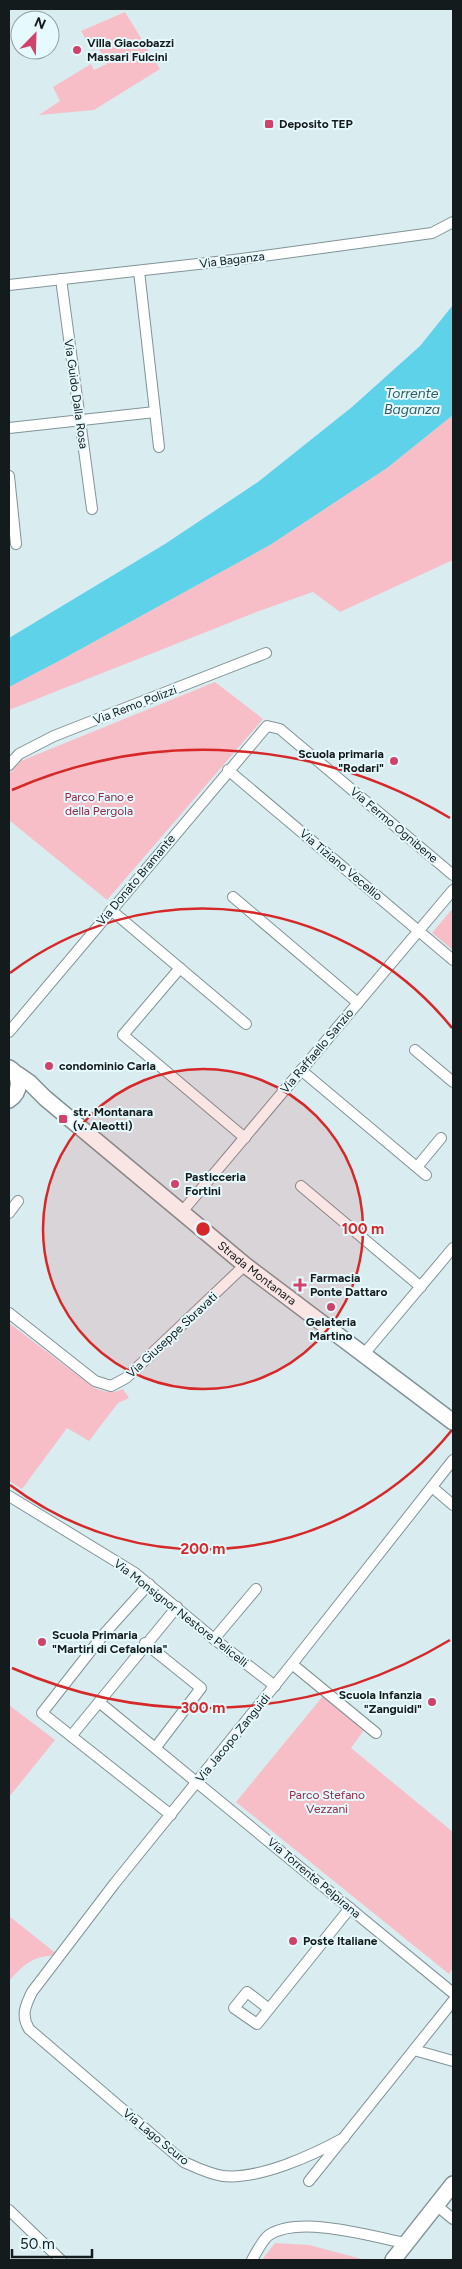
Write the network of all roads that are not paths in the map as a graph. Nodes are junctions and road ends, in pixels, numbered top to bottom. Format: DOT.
graph roads {
  1 [pos="453,222"];
  2 [pos="139,271"];
  3 [pos="61,279"];
  4 [pos="9,285"];
  5 [pos="156,412"];
  6 [pos="80,420"];
  7 [pos="9,428"];
  8 [pos="158,447"];
  9 [pos="9,476"];
  10 [pos="92,509"];
  11 [pos="16,544"];
  12 [pos="266,653"];
  13 [pos="264,728"];
  14 [pos="9,765"];
  15 [pos="228,770"];
  16 [pos="453,875"];
  17 [pos="453,890"];
  18 [pos="233,897"];
  19 [pos="111,910"];
  20 [pos="419,931"];
  21 [pos="453,960"];
  22 [pos="180,968"];
  23 [pos="358,1003"];
  24 [pos="246,1024"];
  25 [pos="9,1032"];
  26 [pos="415,1050"];
  27 [pos="302,1070"];
  28 [pos="13,1071"];
  29 [pos="453,1082"];
  30 [pos="45,1098"];
  31 [pos="10,1100"];
  32 [pos="244,1138"];
  33 [pos="441,1138"];
  34 [pos="416,1167"];
  35 [pos="426,1175"];
  36 [pos="301,1186"];
  37 [pos="18,1201"];
  38 [pos="9,1213"];
  39 [pos="181,1213"];
  40 [pos="453,1248"];
  41 [pos="246,1264"];
  42 [pos="421,1287"];
  43 [pos="9,1313"];
  44 [pos="364,1354"];
  45 [pos="453,1422"];
  46 [pos="453,1460"];
  47 [pos="432,1487"];
  48 [pos="9,1496"];
  49 [pos="453,1505"];
  50 [pos="149,1584"];
  51 [pos="256,1588"];
  52 [pos="177,1606"];
  53 [pos="214,1639"];
  54 [pos="145,1643"];
  55 [pos="292,1664"];
  56 [pos="275,1686"];
  57 [pos="99,1702"];
  58 [pos="376,1733"];
  59 [pos="72,1735"];
  60 [pos="156,1747"];
  61 [pos="198,1782"];
  62 [pos="171,1814"];
  63 [pos="350,1908"];
  64 [pos="453,1993"];
  65 [pos="453,2001"];
  66 [pos="269,2009"];
  67 [pos="24,2020"];
  68 [pos="414,2050"];
  69 [pos="453,2061"];
  70 [pos="344,2138"];
  71 [pos="309,2181"];
  72 [pos="453,2184"];
  73 [pos="436,2205"];
  74 [pos="9,2210"];
  75 [pos="453,2219"];
  76 [pos="398,2254"];
  77 [pos="61,2260"];
  78 [pos="252,2260"];
  1 -- 2 [label="street, Via Baganza"];
  2 -- 3 [label="street, Via Baganza"];
  2 -- 5 [label="street"];
  3 -- 4 [label="street, Via Baganza"];
  3 -- 6 [label="street, Via Guido Dalla Rosa"];
  5 -- 6 [label="street"];
  5 -- 8 [label="street"];
  6 -- 7 [label="street"];
  6 -- 10 [label="street, Via Guido Dalla Rosa"];
  9 -- 11 [label="street"];
  12 -- 14 [label="street, Via Remo Polizzi"];
  13 -- 15 [label="street, Via Donato Bramante"];
  13 -- 16 [label="street, Via Fermo Ognibene"];
  15 -- 19 [label="street, Via Donato Bramante"];
  15 -- 20 [label="street, Via Tiziano Vecellio"];
  17 -- 20 [label="street, Via Raffaello Sanzio"];
  18 -- 23 [label="street"];
  19 -- 22 [label="street"];
  19 -- 25 [label="street, Via Donato Bramante"];
  20 -- 21 [label="street, Via Tiziano Vecellio"];
  20 -- 23 [label="street, Via Raffaello Sanzio"];
  22 -- 24 [label="street"];
  22 -- 32 [label="street"];
  23 -- 27 [label="street, Via Raffaello Sanzio"];
  26 -- 29 [label="street"];
  27 -- 32 [label="street, Via Raffaello Sanzio"];
  27 -- 34 [label="street"];
  28 -- 30 [label="street, Strada Montanara"];
  28 -- 31 [label="street, Strada Montanara"];
  30 -- 31 [label="street, Strada Montanara"];
  30 -- 39 [label="street, Strada Montanara"];
  32 -- 39 [label="street, Via Raffaello Sanzio"];
  33 -- 34 [label="street"];
  34 -- 35 [label="street"];
  36 -- 42 [label="street"];
  37 -- 38 [label="street"];
  39 -- 41 [label="street, Strada Montanara"];
  40 -- 42 [label="street"];
  41 -- 43 [label="street, Via Giuseppe Sbravati"];
  41 -- 44 [label="street, Strada Montanara"];
  42 -- 44 [label="street"];
  44 -- 45 [label="street, Strada Montanara"];
  46 -- 47 [label="street, Via Jacopo Zanguidi"];
  47 -- 49 [label="street"];
  47 -- 55 [label="street, Via Jacopo Zanguidi"];
  48 -- 50 [label="street, Via Monsignor Nestore Pelicelli"];
  50 -- 52 [label="street, Via Monsignor Nestore Pelicelli"];
  50 -- 59 [label="street"];
  51 -- 53 [label="street"];
  52 -- 53 [label="street, Via Monsignor Nestore Pelicelli"];
  52 -- 54 [label="street"];
  53 -- 56 [label="street, Via Monsignor Nestore Pelicelli"];
  54 -- 57 [label="street"];
  54 -- 60 [label="street"];
  55 -- 56 [label="street, Via Jacopo Zanguidi"];
  55 -- 58 [label="street"];
  56 -- 61 [label="street, Via Jacopo Zanguidi"];
  57 -- 59 [label="street"];
  57 -- 60 [label="street, Via Torrente Pelpirana"];
  59 -- 62 [label="street"];
  60 -- 61 [label="street, Via Torrente Pelpirana"];
  61 -- 62 [label="street, Via Jacopo Zanguidi"];
  61 -- 63 [label="street, Via Torrente Pelpirana"];
  62 -- 67 [label="street, Via Jacopo Zanguidi"];
  63 -- 64 [label="street, Via Torrente Pelpirana"];
  63 -- 66 [label="street"];
  65 -- 68 [label="street"];
  67 -- 70 [label="street, Via Lago Scuro"];
  68 -- 69 [label="street"];
  68 -- 70 [label="street"];
  70 -- 71 [label="street"];
  72 -- 73 [label="street"];
  73 -- 75 [label="street"];
  73 -- 76 [label="street"];
  74 -- 77 [label="street"];
  76 -- 78 [label="street"];
}
